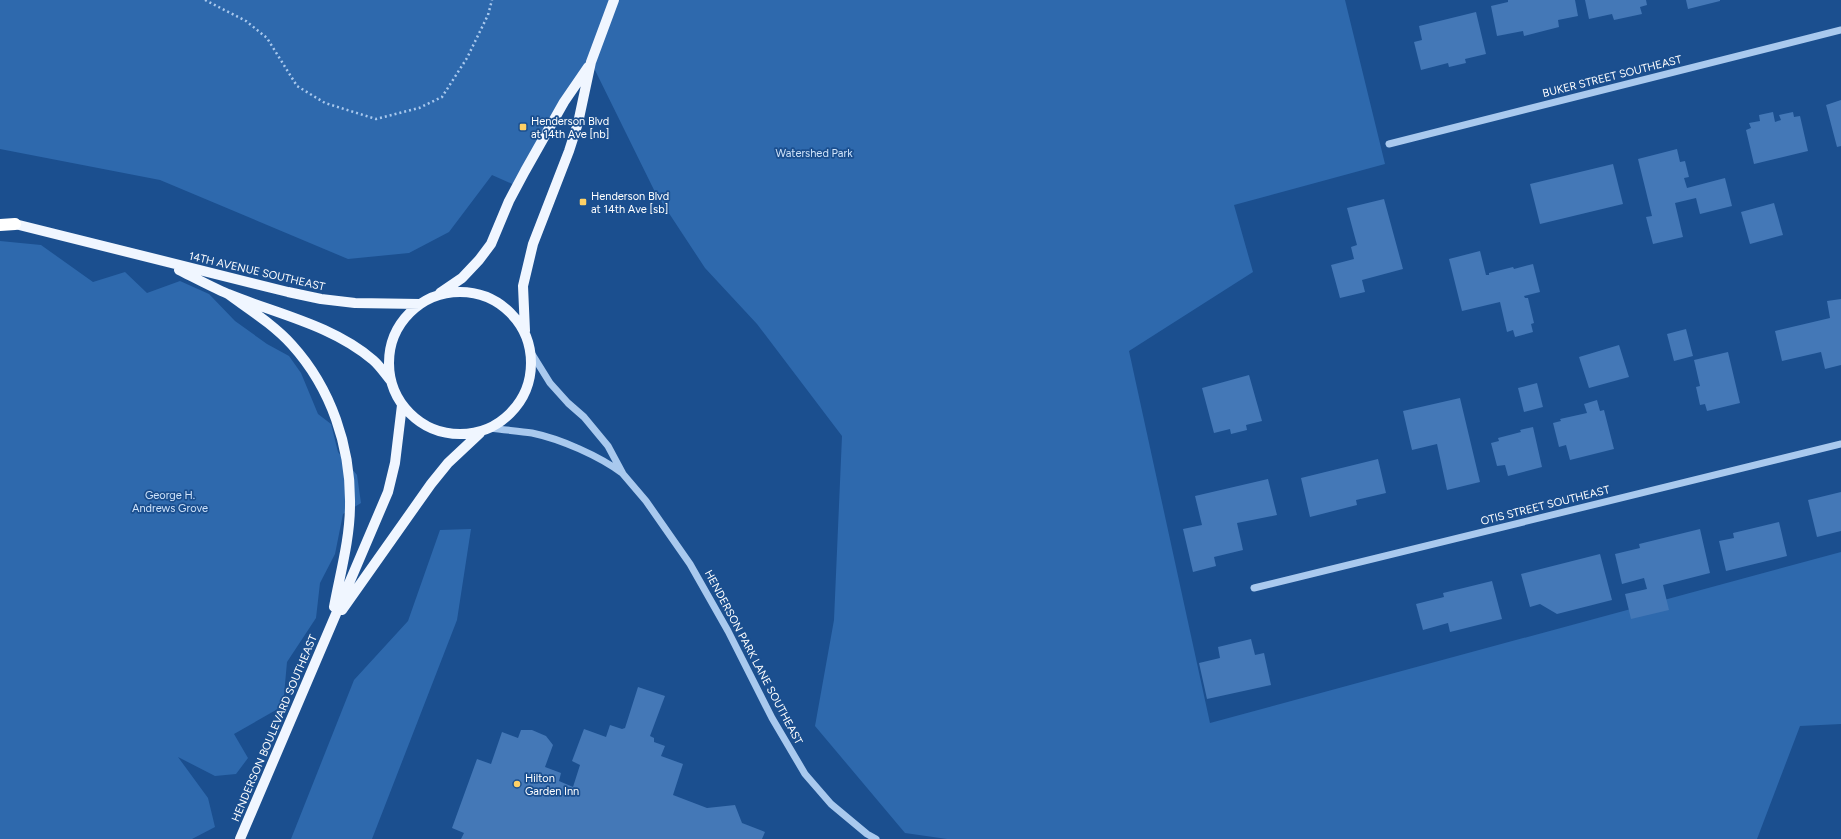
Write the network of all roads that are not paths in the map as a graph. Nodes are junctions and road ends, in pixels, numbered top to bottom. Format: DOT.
graph roads {
  1 [pos="614,0"];
  2 [pos="1841,30"];
  3 [pos="591,62"];
  4 [pos="1389,144"];
  5 [pos="0,224"];
  6 [pos="15,224"];
  7 [pos="161,261"];
  8 [pos="228,294"];
  9 [pos="437,295"];
  10 [pos="420,304"];
  11 [pos="524,331"];
  12 [pos="532,354"];
  13 [pos="391,381"];
  14 [pos="402,405"];
  15 [pos="490,428"];
  16 [pos="480,433"];
  17 [pos="1841,444"];
  18 [pos="623,474"];
  19 [pos="1254,588"];
  20 [pos="330,626"];
  21 [pos="240,839"];
  22 [pos="876,839"];
  1 -- 3 [label="main road"];
  2 -- 4 [label="street, BUKER STREET SOUTHEAST"];
  3 -- 9 [label="main road"];
  3 -- 11 [label="main road"];
  5 -- 6 [label="highway"];
  6 -- 7 [label="main road, 14TH AVENUE SOUTHEAST"];
  7 -- 8 [label="main road, 14TH AVENUE SOUTHEAST"];
  7 -- 10 [label="main road, 14TH AVENUE SOUTHEAST"];
  8 -- 13 [label="main road, 14TH AVENUE SOUTHEAST"];
  8 -- 20 [label="main road"];
  9 -- 10 [label="main road"];
  9 -- 11 [label="main road"];
  10 -- 13 [label="main road"];
  11 -- 12 [label="main road"];
  12 -- 15 [label="main road"];
  12 -- 18 [label="street, HENDERSON PARK LANE SOUTHEAST"];
  13 -- 14 [label="main road"];
  14 -- 16 [label="main road"];
  14 -- 20 [label="main road, HENDERSON BOULEVARD SOUTHEAST"];
  15 -- 16 [label="main road"];
  15 -- 18 [label="street, HENDERSON PARK LANE SOUTHEAST"];
  16 -- 20 [label="main road, HENDERSON BOULEVARD SOUTHEAST"];
  17 -- 19 [label="street, OTIS STREET SOUTHEAST"];
  18 -- 22 [label="street, HENDERSON PARK LANE SOUTHEAST"];
  20 -- 21 [label="main road, HENDERSON BOULEVARD SOUTHEAST"];
}
